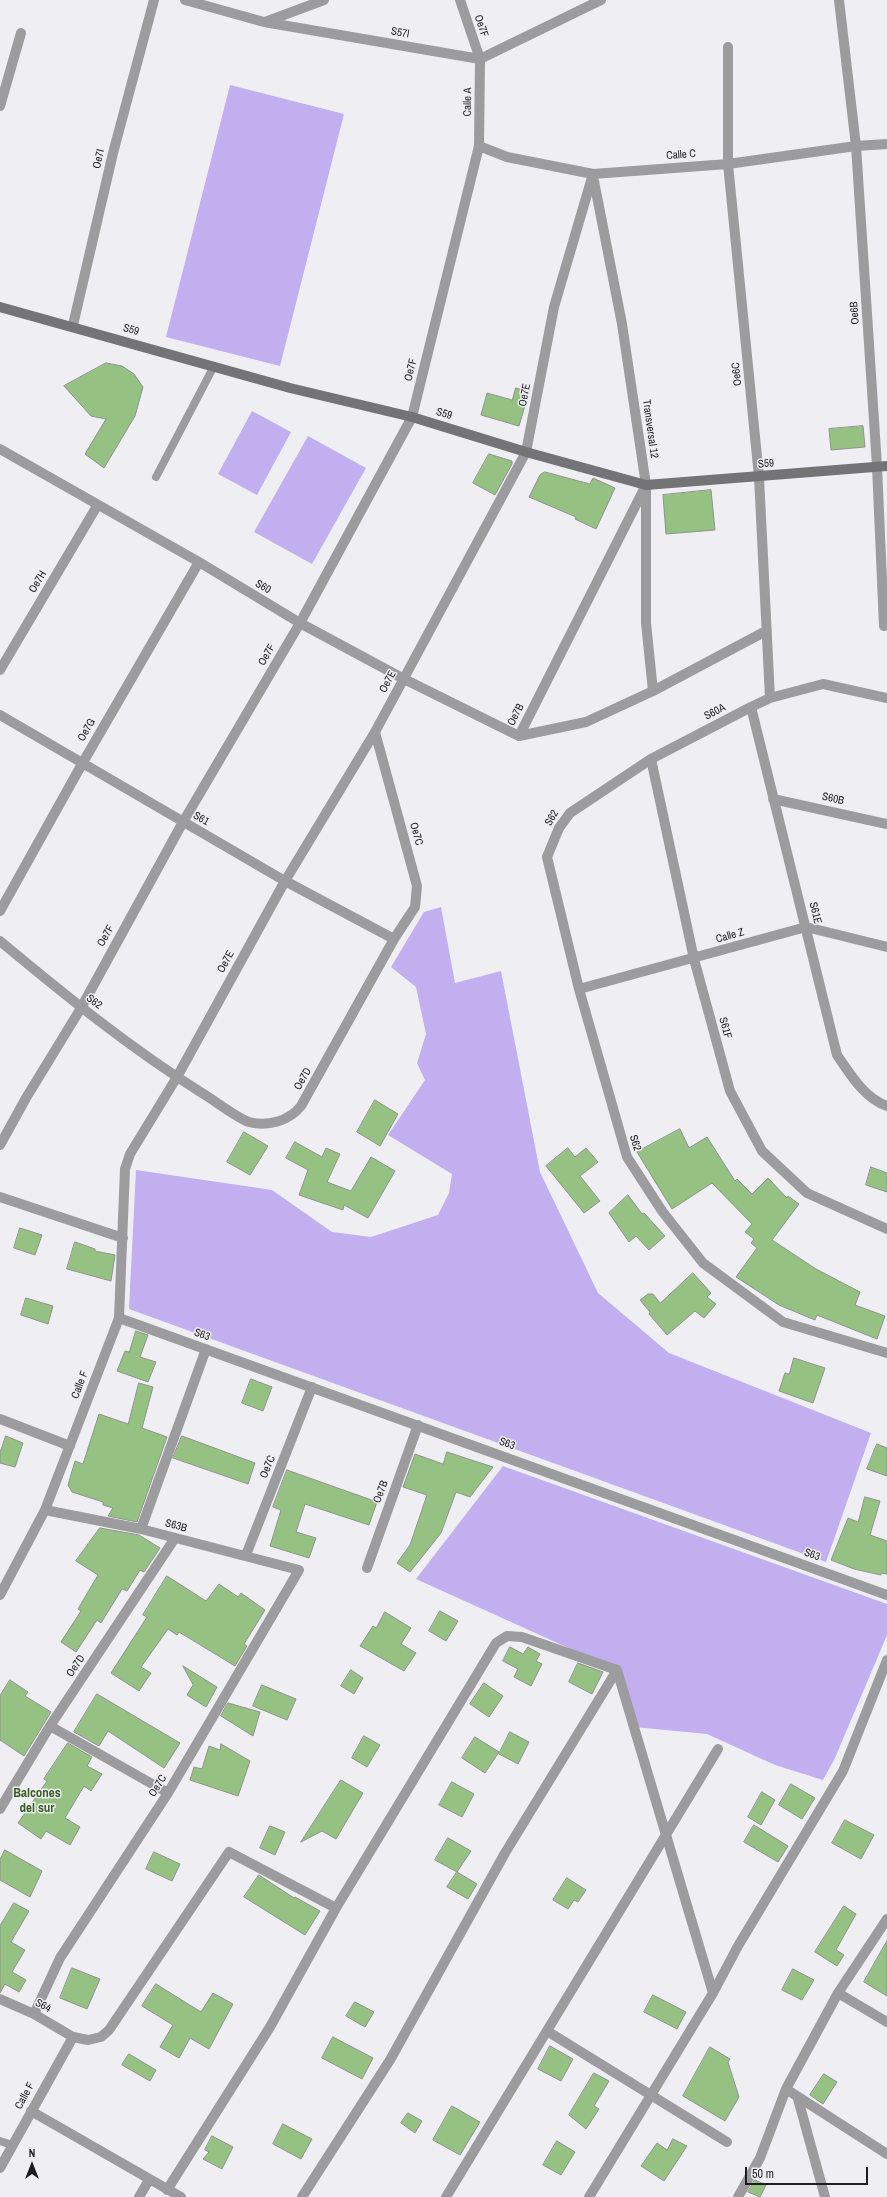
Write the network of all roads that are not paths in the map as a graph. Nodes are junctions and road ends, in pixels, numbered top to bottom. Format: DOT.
graph roads {
  1 [pos="154,0"];
  2 [pos="185,0"];
  3 [pos="324,0"];
  4 [pos="460,0"];
  5 [pos="601,0"];
  6 [pos="839,0"];
  7 [pos="264,22"];
  8 [pos="21,33"];
  9 [pos="728,47"];
  10 [pos="480,59"];
  11 [pos="0,106"];
  12 [pos="887,144"];
  13 [pos="479,146"];
  14 [pos="856,146"];
  15 [pos="728,164"];
  16 [pos="593,174"];
  17 [pos="0,306"];
  18 [pos="73,325"];
  19 [pos="214,366"];
  20 [pos="412,417"];
  21 [pos="0,449"];
  22 [pos="526,452"];
  23 [pos="882,466"];
  24 [pos="156,477"];
  25 [pos="759,477"];
  26 [pos="646,485"];
  27 [pos="97,506"];
  28 [pos="199,562"];
  29 [pos="300,623"];
  30 [pos="884,626"];
  31 [pos="766,631"];
  32 [pos="0,670"];
  33 [pos="404,679"];
  34 [pos="654,692"];
  35 [pos="770,698"];
  36 [pos="887,698"];
  37 [pos="751,707"];
  38 [pos="0,715"];
  39 [pos="375,732"];
  40 [pos="519,736"];
  41 [pos="651,759"];
  42 [pos="82,764"];
  43 [pos="773,798"];
  44 [pos="570,813"];
  45 [pos="183,822"];
  46 [pos="887,824"];
  47 [pos="285,881"];
  48 [pos="0,911"];
  49 [pos="806,927"];
  50 [pos="394,939"];
  51 [pos="0,941"];
  52 [pos="887,947"];
  53 [pos="694,959"];
  54 [pos="579,989"];
  55 [pos="81,1008"];
  56 [pos="177,1077"];
  57 [pos="887,1106"];
  58 [pos="0,1145"];
  59 [pos="125,1169"];
  60 [pos="0,1197"];
  61 [pos="887,1229"];
  62 [pos="123,1238"];
  63 [pos="119,1318"];
  64 [pos="206,1349"];
  65 [pos="887,1353"];
  66 [pos="312,1387"];
  67 [pos="0,1419"];
  68 [pos="418,1425"];
  69 [pos="70,1446"];
  70 [pos="45,1510"];
  71 [pos="141,1529"];
  72 [pos="175,1538"];
  73 [pos="246,1555"];
  74 [pos="367,1568"];
  75 [pos="300,1570"];
  76 [pos="0,1595"];
  77 [pos="887,1595"];
  78 [pos="887,1660"];
  79 [pos="617,1670"];
  80 [pos="50,1726"];
  81 [pos="718,1748"];
  82 [pos="168,1794"];
  83 [pos="0,1809"];
  84 [pos="666,1837"];
  85 [pos="336,1908"];
  86 [pos="887,1919"];
  87 [pos="713,1993"];
  88 [pos="838,1993"];
  89 [pos="0,1999"];
  90 [pos="34,2014"];
  91 [pos="887,2022"];
  92 [pos="547,2031"];
  93 [pos="73,2037"];
  94 [pos="786,2089"];
  95 [pos="650,2096"];
  96 [pos="798,2098"];
  97 [pos="30,2111"];
  98 [pos="0,2141"];
  99 [pos="727,2142"];
  100 [pos="12,2145"];
  101 [pos="887,2154"];
  102 [pos="0,2168"];
  103 [pos="149,2180"];
  104 [pos="167,2190"];
  105 [pos="139,2197"];
  106 [pos="181,2197"];
  107 [pos="302,2197"];
  108 [pos="446,2197"];
  109 [pos="589,2197"];
  110 [pos="738,2197"];
  111 [pos="824,2197"];
  1 -- 18 [label="street, Oe7I"];
  2 -- 7 [label="street, S57l"];
  3 -- 7 [label="street"];
  4 -- 10 [label="street, Oe7F"];
  5 -- 10 [label="street"];
  6 -- 14 [label="street, Oe6B"];
  7 -- 10 [label="street, S57l"];
  8 -- 11 [label="street"];
  9 -- 15 [label="street, Oe6C"];
  10 -- 13 [label="street, Calle A"];
  12 -- 14 [label="street, Calle C"];
  13 -- 16 [label="street, Calle C"];
  13 -- 20 [label="street, Oe7F"];
  14 -- 15 [label="street, Calle C"];
  14 -- 23 [label="street, Oe6B"];
  15 -- 16 [label="street, Calle C"];
  15 -- 25 [label="street, Oe6C"];
  16 -- 22 [label="street, Oe7E"];
  16 -- 26 [label="street, Transversal 12"];
  17 -- 18 [label="street, S59"];
  18 -- 19 [label="street, S59"];
  19 -- 20 [label="street, S59"];
  19 -- 24 [label="lane"];
  20 -- 22 [label="street, S59"];
  20 -- 29 [label="street, Oe7F"];
  21 -- 27 [label="street, S60"];
  22 -- 26 [label="street, S59"];
  22 -- 33 [label="street, Oe7E"];
  23 -- 25 [label="street, S59"];
  23 -- 30 [label="street, Oe6B"];
  25 -- 26 [label="street, S59"];
  25 -- 31 [label="street, Oe6C"];
  26 -- 34 [label="street, Transversal 12"];
  26 -- 40 [label="street, Oe7B"];
  27 -- 28 [label="street, S60"];
  27 -- 32 [label="street, Oe7H"];
  28 -- 29 [label="street, S60"];
  28 -- 42 [label="street, Oe7G"];
  29 -- 33 [label="street, S60"];
  29 -- 45 [label="street, Oe7F"];
  31 -- 34 [label="street, Oe7B"];
  31 -- 35 [label="street, Oe6C"];
  33 -- 39 [label="street, Oe7E"];
  33 -- 40 [label="street, S60"];
  34 -- 40 [label="street, Oe7B"];
  35 -- 36 [label="street, S60A"];
  35 -- 37 [label="street, S60A"];
  37 -- 41 [label="street, S60A"];
  37 -- 43 [label="street, S61E"];
  38 -- 42 [label="street, S61"];
  39 -- 47 [label="street, Oe7E"];
  39 -- 50 [label="street, Oe7C"];
  41 -- 44 [label="street, S60A"];
  41 -- 53 [label="street, S61F"];
  42 -- 45 [label="street, S61"];
  42 -- 48 [label="street, Oe7G"];
  43 -- 46 [label="street, S60B"];
  43 -- 49 [label="street, S61E"];
  44 -- 54 [label="street, S62"];
  45 -- 47 [label="street, S61"];
  45 -- 55 [label="street, Oe7F"];
  47 -- 50 [label="street, S61"];
  47 -- 56 [label="street, Oe7E"];
  49 -- 52 [label="street, Calle Z"];
  49 -- 53 [label="street, Calle Z"];
  49 -- 57 [label="street, S61E"];
  50 -- 56 [label="street, Oe7D"];
  51 -- 55 [label="street, S62"];
  53 -- 54 [label="street, Calle Z"];
  53 -- 61 [label="street, S61F"];
  54 -- 65 [label="street, S62"];
  55 -- 56 [label="street, S62"];
  55 -- 58 [label="street, Oe7F"];
  56 -- 59 [label="street, Oe7E"];
  59 -- 62 [label="street, Calle F"];
  60 -- 62 [label="street"];
  62 -- 63 [label="street, Calle F"];
  63 -- 64 [label="street, S63"];
  63 -- 69 [label="street, Calle F"];
  64 -- 66 [label="street, S63"];
  64 -- 71 [label="street"];
  66 -- 68 [label="street, S63"];
  66 -- 73 [label="street, Oe7C"];
  67 -- 69 [label="street"];
  68 -- 74 [label="street, Oe7B"];
  68 -- 77 [label="street, S63"];
  69 -- 70 [label="street, Calle F"];
  70 -- 71 [label="street, S63B"];
  70 -- 76 [label="street, Calle F"];
  71 -- 72 [label="street, S63B"];
  72 -- 73 [label="street, S63B"];
  72 -- 80 [label="street, Oe7D"];
  73 -- 75 [label="street, S63B"];
  75 -- 82 [label="street, Oe7C"];
  78 -- 87 [label="street"];
  79 -- 84 [label="street"];
  79 -- 85 [label="street"];
  79 -- 107 [label="street"];
  80 -- 82 [label="street"];
  80 -- 83 [label="street, Oe7D"];
  81 -- 84 [label="street"];
  82 -- 90 [label="street, Oe7C"];
  84 -- 87 [label="street"];
  84 -- 92 [label="street"];
  85 -- 93 [label="street"];
  85 -- 104 [label="street"];
  86 -- 88 [label="street"];
  87 -- 95 [label="street"];
  88 -- 91 [label="street"];
  88 -- 94 [label="street"];
  89 -- 90 [label="street, S64"];
  90 -- 93 [label="street, S64"];
  92 -- 95 [label="street"];
  92 -- 108 [label="street"];
  93 -- 97 [label="street, Calle F"];
  94 -- 96 [label="street"];
  94 -- 110 [label="street"];
  95 -- 99 [label="street"];
  95 -- 109 [label="street"];
  96 -- 101 [label="street"];
  96 -- 111 [label="street"];
  97 -- 100 [label="street, Calle F"];
  97 -- 103 [label="street"];
  98 -- 100 [label="lane"];
  100 -- 102 [label="street, Calle F"];
  103 -- 104 [label="street"];
  103 -- 105 [label="street"];
  104 -- 106 [label="street"];
}
